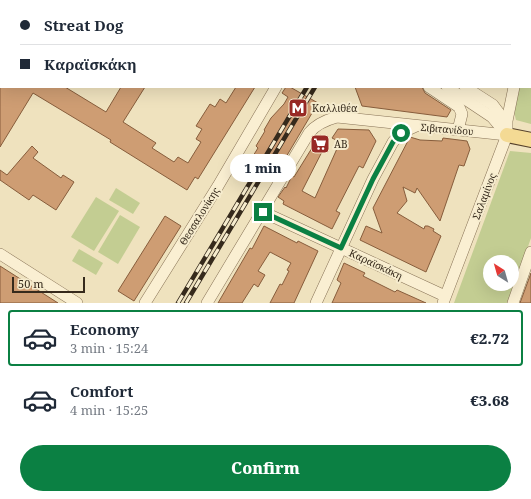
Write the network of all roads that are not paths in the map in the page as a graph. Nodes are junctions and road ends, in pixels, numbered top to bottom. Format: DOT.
graph roads {
  1 [pos="275,88"];
  2 [pos="430,88"];
  3 [pos="449,88"];
  4 [pos="467,88"];
  5 [pos="514,88"];
  6 [pos="416,126"];
  7 [pos="458,130"];
  8 [pos="507,135"];
  9 [pos="531,140"];
  10 [pos="263,212"];
  11 [pos="341,248"];
  12 [pos="531,252"];
  13 [pos="0,254"];
  14 [pos="444,300"];
  15 [pos="77,303"];
  16 [pos="145,303"];
  17 [pos="207,303"];
  18 [pos="316,303"];
  19 [pos="513,303"];
  1 -- 16 [label="street, Θεσσαλονίκης"];
  2 -- 7 [label="street"];
  3 -- 8 [label="street"];
  4 -- 8 [label="street"];
  5 -- 8 [label="street, Σαλαμίνος"];
  6 -- 7 [label="street, Σιβιτανίδου"];
  6 -- 10 [label="street, Σιβιτανίδου"];
  6 -- 11 [label="street"];
  7 -- 8 [label="street, Σιβιτανίδου"];
  8 -- 9 [label="main road, Σιβιτανίδου"];
  8 -- 14 [label="street, Σαλαμίνος"];
  10 -- 11 [label="street, Καραϊσκάκη"];
  10 -- 17 [label="street"];
  11 -- 14 [label="street, Καραϊσκάκη"];
  11 -- 18 [label="street"];
  12 -- 19 [label="street"];
  13 -- 15 [label="street"];
}
